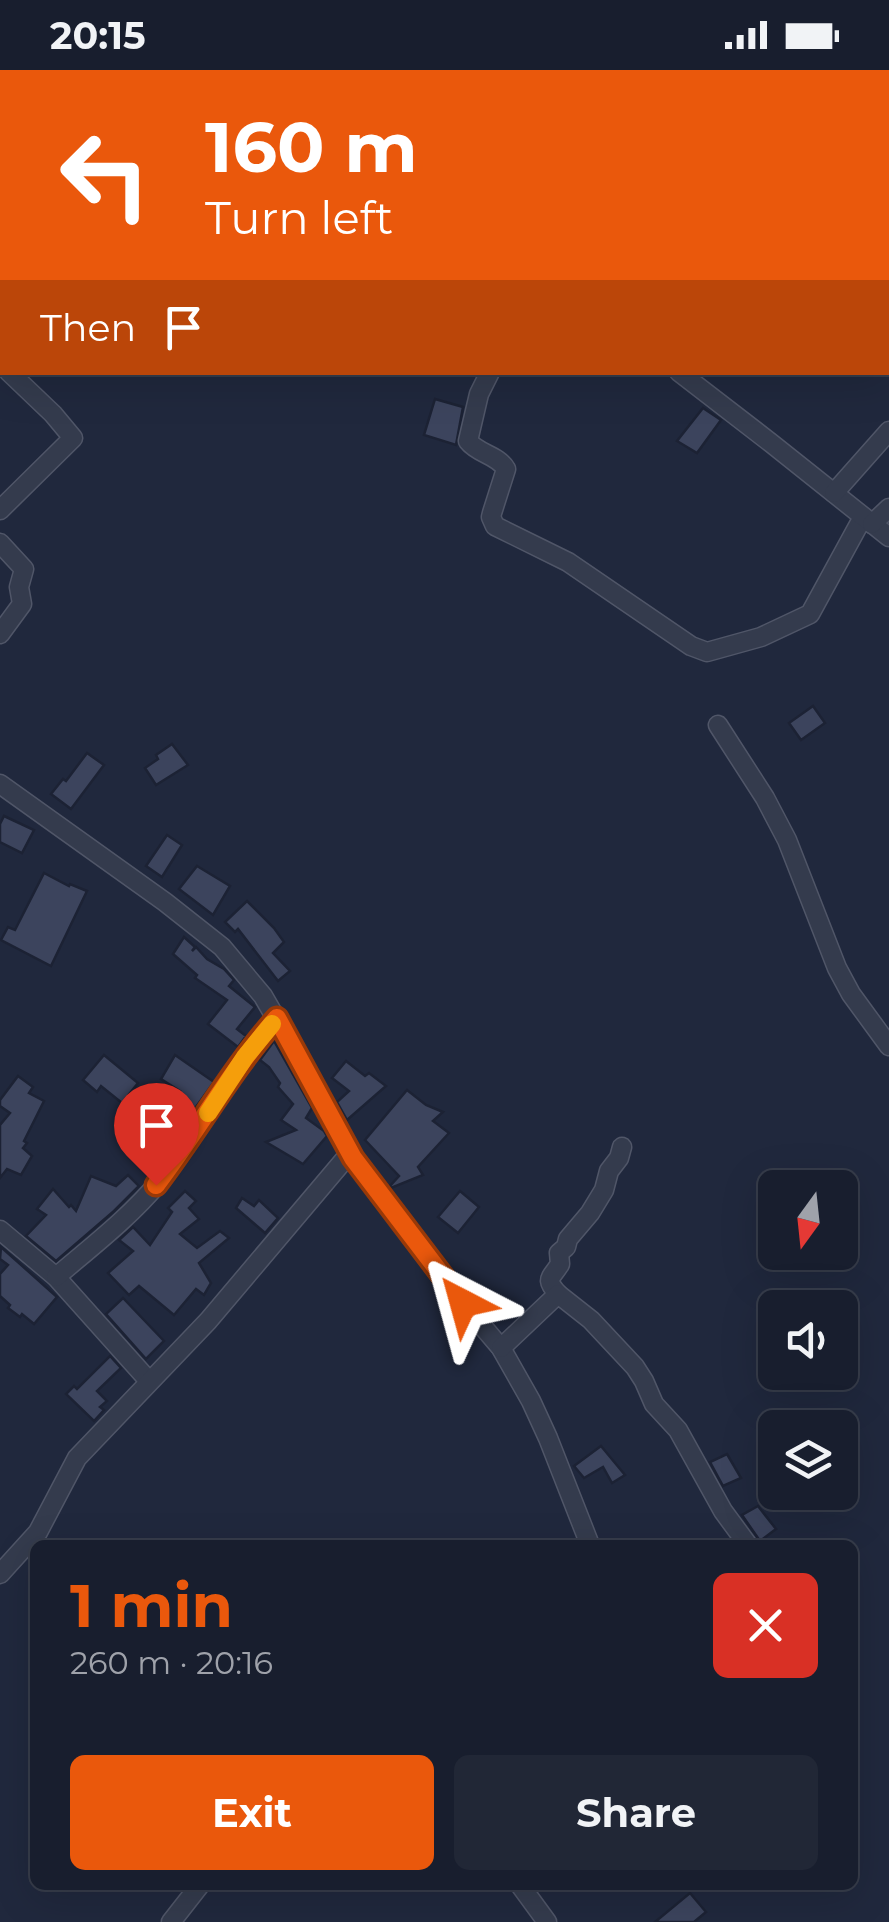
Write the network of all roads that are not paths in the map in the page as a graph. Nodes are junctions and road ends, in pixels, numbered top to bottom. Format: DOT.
graph roads {
  1 [pos="11,375"];
  2 [pos="488,375"];
  3 [pos="683,375"];
  4 [pos="889,431"];
  5 [pos="834,493"];
  6 [pos="889,508"];
  7 [pos="0,510"];
  8 [pos="868,520"];
  9 [pos="889,537"];
  10 [pos="0,543"];
  11 [pos="0,634"];
  12 [pos="718,725"];
  13 [pos="0,784"];
  14 [pos="277,1018"];
  15 [pos="889,1046"];
  16 [pos="622,1147"];
  17 [pos="350,1153"];
  18 [pos="0,1230"];
  19 [pos="56,1277"];
  20 [pos="558,1294"];
  21 [pos="501,1348"];
  22 [pos="149,1381"];
  23 [pos="31,1540"];
  24 [pos="588,1540"];
  25 [pos="744,1540"];
  26 [pos="30,1541"];
  27 [pos="0,1574"];
  28 [pos="196,1890"];
  29 [pos="524,1890"];
  30 [pos="171,1922"];
  31 [pos="547,1922"];
  1 -- 7 [label="street"];
  2 -- 8 [label="street"];
  3 -- 5 [label="street"];
  4 -- 5 [label="street"];
  5 -- 8 [label="street"];
  6 -- 8 [label="street"];
  8 -- 9 [label="street"];
  10 -- 11 [label="street"];
  12 -- 15 [label="street"];
  13 -- 14 [label="street"];
  14 -- 17 [label="street"];
  14 -- 19 [label="street"];
  16 -- 20 [label="street"];
  17 -- 21 [label="street"];
  17 -- 22 [label="street"];
  18 -- 19 [label="street"];
  19 -- 22 [label="street"];
  20 -- 21 [label="street"];
  20 -- 25 [label="street"];
  21 -- 24 [label="street"];
  22 -- 23 [label="street"];
  26 -- 27 [label="street"];
  28 -- 30 [label="street"];
  29 -- 31 [label="street"];
}
